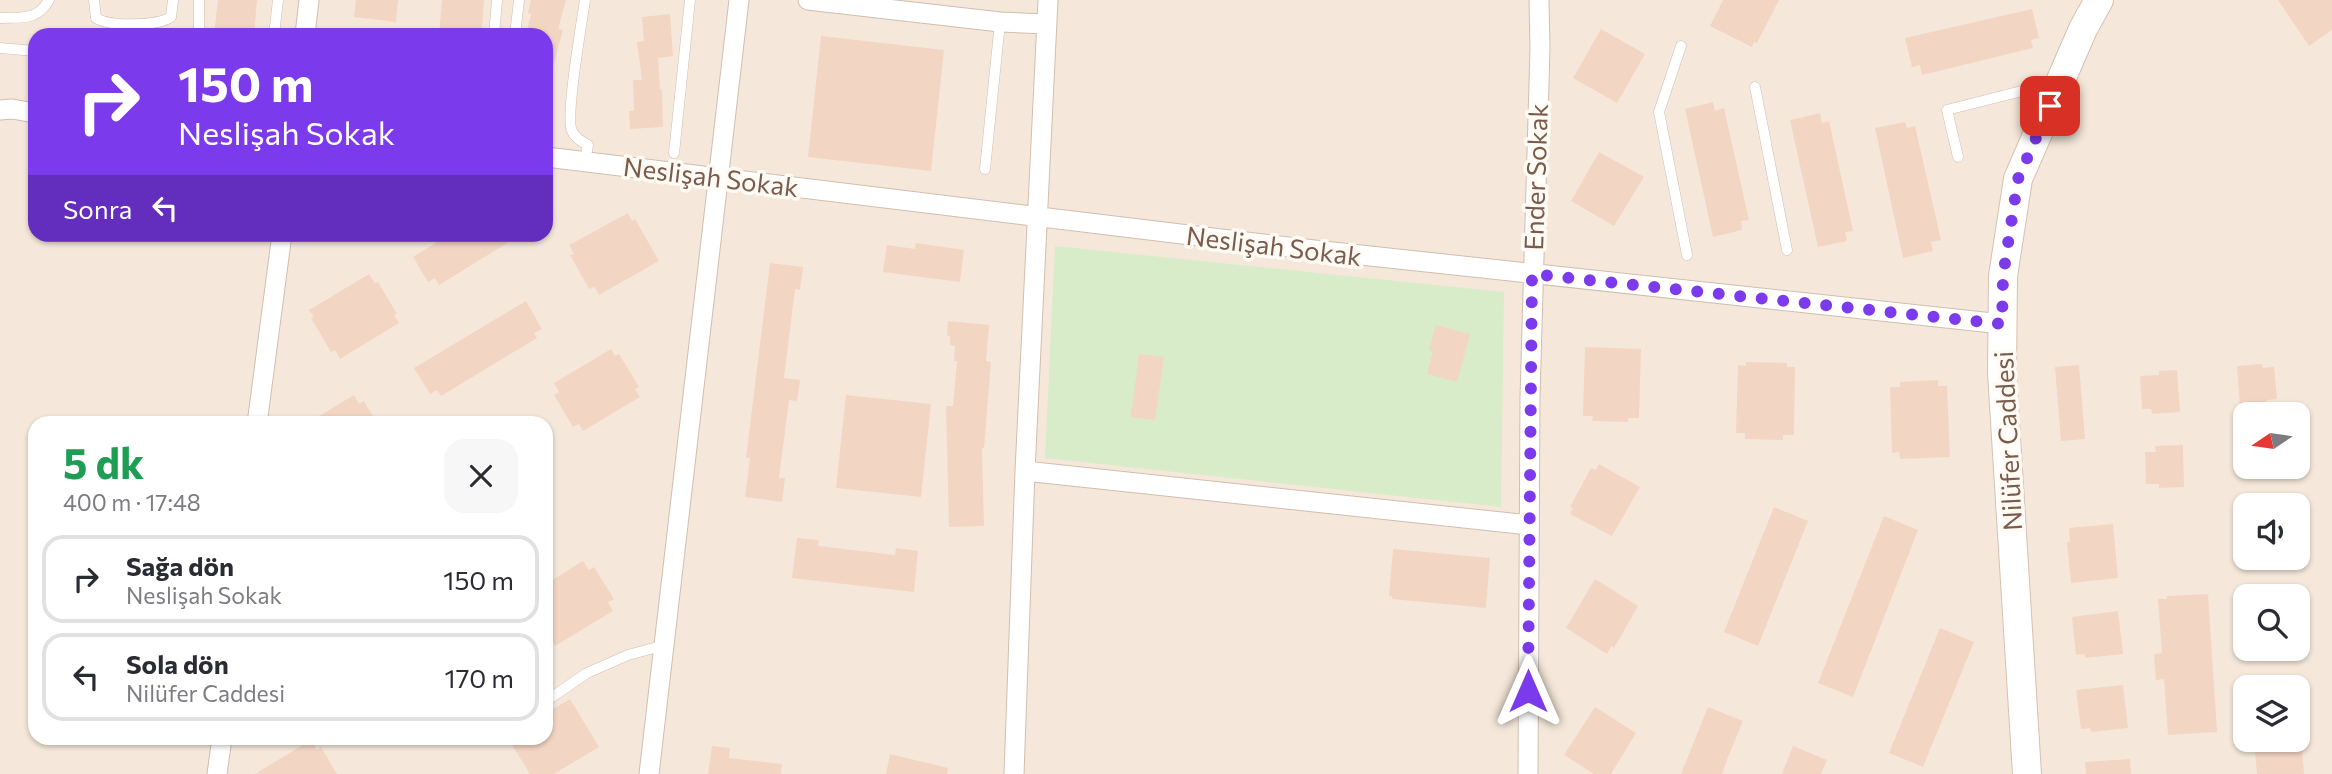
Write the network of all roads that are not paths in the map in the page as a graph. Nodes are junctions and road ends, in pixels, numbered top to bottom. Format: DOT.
graph roads {
  1 [pos="49,0"];
  2 [pos="94,0"];
  3 [pos="173,0"];
  4 [pos="199,0"];
  5 [pos="278,0"];
  6 [pos="309,0"];
  7 [pos="497,0"];
  8 [pos="519,0"];
  9 [pos="585,0"];
  10 [pos="690,0"];
  11 [pos="739,0"];
  12 [pos="808,0"];
  13 [pos="1048,0"];
  14 [pos="1539,0"];
  15 [pos="2099,0"];
  16 [pos="0,18"];
  17 [pos="1000,22"];
  18 [pos="1047,24"];
  19 [pos="199,28"];
  20 [pos="275,28"];
  21 [pos="306,28"];
  22 [pos="495,28"];
  23 [pos="516,28"];
  24 [pos="1681,46"];
  25 [pos="0,48"];
  26 [pos="28,50"];
  27 [pos="2060,81"];
  28 [pos="1755,87"];
  29 [pos="0,110"];
  30 [pos="28,112"];
  31 [pos="674,153"];
  32 [pos="1958,157"];
  33 [pos="553,158"];
  34 [pos="585,161"];
  35 [pos="985,169"];
  36 [pos="718,177"];
  37 [pos="1039,216"];
  38 [pos="281,242"];
  39 [pos="1787,250"];
  40 [pos="1687,255"];
  41 [pos="1532,274"];
  42 [pos="2002,324"];
  43 [pos="258,416"];
  44 [pos="1025,471"];
  45 [pos="1529,525"];
  46 [pos="665,645"];
  47 [pos="553,696"];
  48 [pos="221,745"];
  49 [pos="217,774"];
  50 [pos="649,774"];
  51 [pos="1014,774"];
  52 [pos="1528,774"];
  53 [pos="2027,774"];
  1 -- 16 [label="lane"];
  2 -- 3 [label="lane"];
  4 -- 19 [label="lane"];
  5 -- 20 [label="lane"];
  6 -- 21 [label="street"];
  7 -- 22 [label="lane"];
  8 -- 23 [label="lane"];
  9 -- 34 [label="lane"];
  10 -- 31 [label="lane"];
  11 -- 36 [label="street"];
  12 -- 17 [label="street"];
  13 -- 18 [label="street"];
  14 -- 41 [label="street, Ender Sokak"];
  15 -- 27 [label="street, Nilüfer Caddesi"];
  17 -- 18 [label="street"];
  17 -- 35 [label="lane"];
  18 -- 37 [label="street"];
  24 -- 40 [label="lane"];
  25 -- 26 [label="lane"];
  27 -- 32 [label="lane"];
  27 -- 42 [label="street, Nilüfer Caddesi"];
  28 -- 39 [label="lane"];
  29 -- 30 [label="street"];
  33 -- 34 [label="street, Neslişah Sokak"];
  34 -- 36 [label="street, Neslişah Sokak"];
  36 -- 37 [label="street, Neslişah Sokak"];
  36 -- 46 [label="street"];
  37 -- 41 [label="street, Neslişah Sokak"];
  37 -- 44 [label="street"];
  38 -- 43 [label="street"];
  41 -- 42 [label="street, Neslişah Sokak"];
  41 -- 45 [label="street, Ender Sokak"];
  42 -- 53 [label="street, Nilüfer Caddesi"];
  44 -- 45 [label="street"];
  44 -- 51 [label="street"];
  45 -- 52 [label="street, Ender Sokak"];
  46 -- 47 [label="lane"];
  46 -- 50 [label="street"];
  48 -- 49 [label="street"];
}
